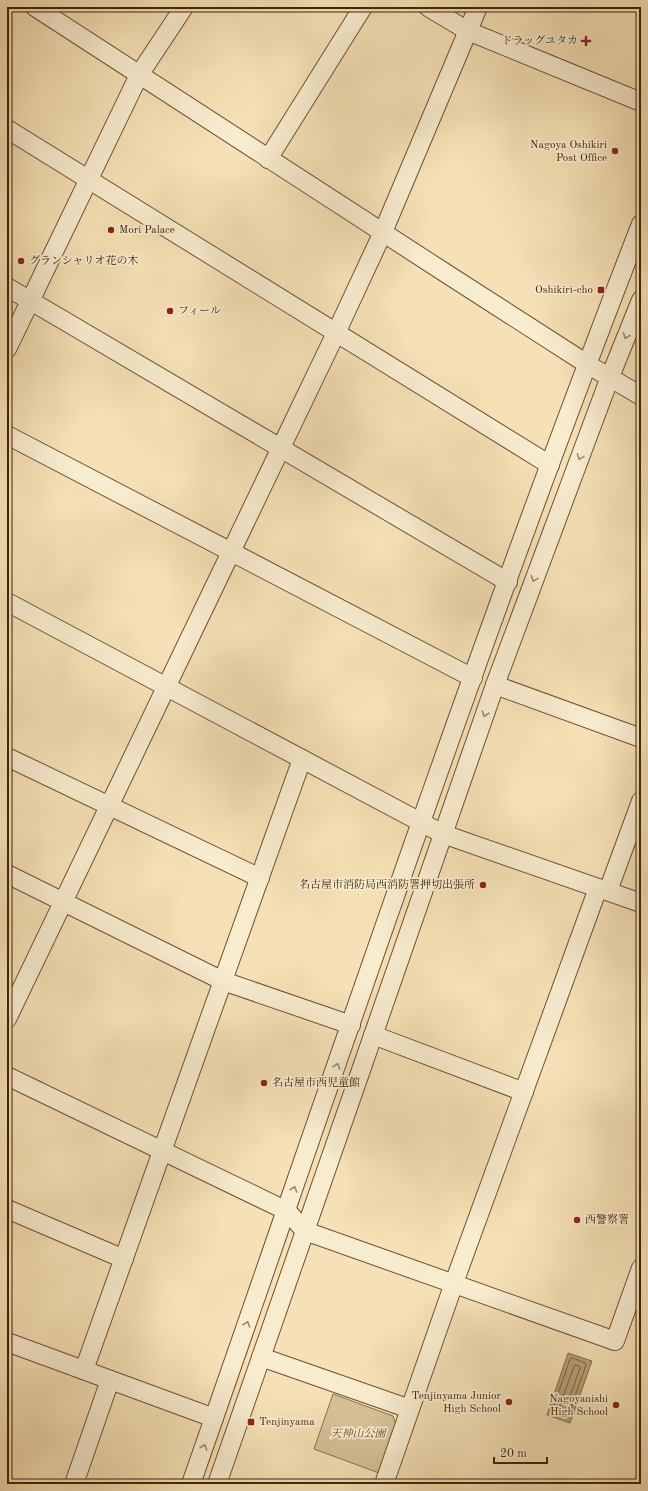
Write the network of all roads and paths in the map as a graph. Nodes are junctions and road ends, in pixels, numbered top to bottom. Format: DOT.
graph roads {
  1 [pos="35,7"];
  2 [pos="184,7"];
  3 [pos="363,7"];
  4 [pos="428,7"];
  5 [pos="478,7"];
  6 [pos="468,32"];
  7 [pos="139,75"];
  8 [pos="641,102"];
  9 [pos="7,129"];
  10 [pos="268,159"];
  11 [pos="90,180"];
  12 [pos="641,224"];
  13 [pos="382,232"];
  14 [pos="7,287"];
  15 [pos="641,300"];
  16 [pos="31,301"];
  17 [pos="336,333"];
  18 [pos="7,349"];
  19 [pos="587,364"];
  20 [pos="610,377"];
  21 [pos="641,396"];
  22 [pos="7,435"];
  23 [pos="280,448"];
  24 [pos="550,465"];
  25 [pos="231,552"];
  26 [pos="508,582"];
  27 [pos="7,602"];
  28 [pos="473,678"];
  29 [pos="495,684"];
  30 [pos="166,687"];
  31 [pos="641,738"];
  32 [pos="302,759"];
  33 [pos="9,762"];
  34 [pos="641,801"];
  35 [pos="109,806"];
  36 [pos="421,822"];
  37 [pos="443,834"];
  38 [pos="7,874"];
  39 [pos="260,878"];
  40 [pos="603,890"];
  41 [pos="63,902"];
  42 [pos="641,903"];
  43 [pos="223,981"];
  44 [pos="7,1019"];
  45 [pos="351,1025"];
  46 [pos="373,1035"];
  47 [pos="7,1076"];
  48 [pos="524,1092"];
  49 [pos="162,1151"];
  50 [pos="7,1209"];
  51 [pos="287,1211"];
  52 [pos="305,1231"];
  53 [pos="124,1259"];
  54 [pos="641,1268"];
  55 [pos="454,1283"];
  56 [pos="7,1342"];
  57 [pos="261,1357"];
  58 [pos="84,1370"];
  59 [pos="110,1380"];
  60 [pos="410,1409"];
  61 [pos="214,1418"];
  62 [pos="74,1484"];
  63 [pos="191,1484"];
  64 [pos="217,1484"];
  65 [pos="384,1484"];
  1 -- 7 [label="street"];
  2 -- 7 [label="street"];
  3 -- 10 [label="street"];
  4 -- 6 [label="street"];
  5 -- 6 [label="street"];
  6 -- 8 [label="street"];
  6 -- 13 [label="street"];
  7 -- 10 [label="street"];
  7 -- 11 [label="street"];
  9 -- 11 [label="street"];
  10 -- 13 [label="street"];
  11 -- 16 [label="street"];
  11 -- 17 [label="street"];
  12 -- 19 [label="street"];
  13 -- 17 [label="street"];
  13 -- 19 [label="street"];
  14 -- 16 [label="street"];
  15 -- 20 [label="street, one-way"];
  16 -- 18 [label="street"];
  16 -- 23 [label="street"];
  17 -- 23 [label="street"];
  17 -- 24 [label="street"];
  19 -- 20 [label="street"];
  19 -- 24 [label="street"];
  20 -- 21 [label="street"];
  20 -- 29 [label="street, one-way"];
  22 -- 25 [label="street"];
  23 -- 25 [label="street"];
  23 -- 26 [label="street"];
  24 -- 26 [label="street"];
  25 -- 28 [label="street"];
  25 -- 30 [label="street"];
  26 -- 28 [label="street"];
  27 -- 30 [label="street"];
  28 -- 36 [label="street"];
  29 -- 31 [label="street"];
  29 -- 37 [label="street, one-way"];
  30 -- 32 [label="street"];
  30 -- 35 [label="street"];
  32 -- 36 [label="street"];
  32 -- 39 [label="street"];
  33 -- 35 [label="street"];
  34 -- 40 [label="street"];
  35 -- 39 [label="street"];
  35 -- 41 [label="street"];
  36 -- 37 [label="street"];
  36 -- 45 [label="street"];
  37 -- 40 [label="street"];
  37 -- 46 [label="street"];
  38 -- 41 [label="street"];
  39 -- 43 [label="street"];
  40 -- 42 [label="street"];
  40 -- 48 [label="street"];
  41 -- 43 [label="street"];
  41 -- 44 [label="street"];
  43 -- 45 [label="street"];
  43 -- 49 [label="street"];
  51 -- 45 [label="street, one-way"];
  46 -- 48 [label="street"];
  46 -- 52 [label="street"];
  47 -- 49 [label="street"];
  48 -- 55 [label="street"];
  49 -- 51 [label="street"];
  49 -- 53 [label="street"];
  50 -- 53 [label="street"];
  51 -- 52 [label="street"];
  61 -- 51 [label="street, one-way"];
  52 -- 55 [label="street"];
  52 -- 57 [label="street"];
  53 -- 58 [label="street"];
  54 -- 55 [label="street"];
  55 -- 60 [label="street"];
  56 -- 58 [label="street"];
  57 -- 60 [label="street"];
  57 -- 64 [label="street"];
  58 -- 59 [label="street"];
  59 -- 61 [label="street"];
  59 -- 62 [label="street"];
  60 -- 65 [label="street"];
  63 -- 61 [label="street, one-way"];
}
